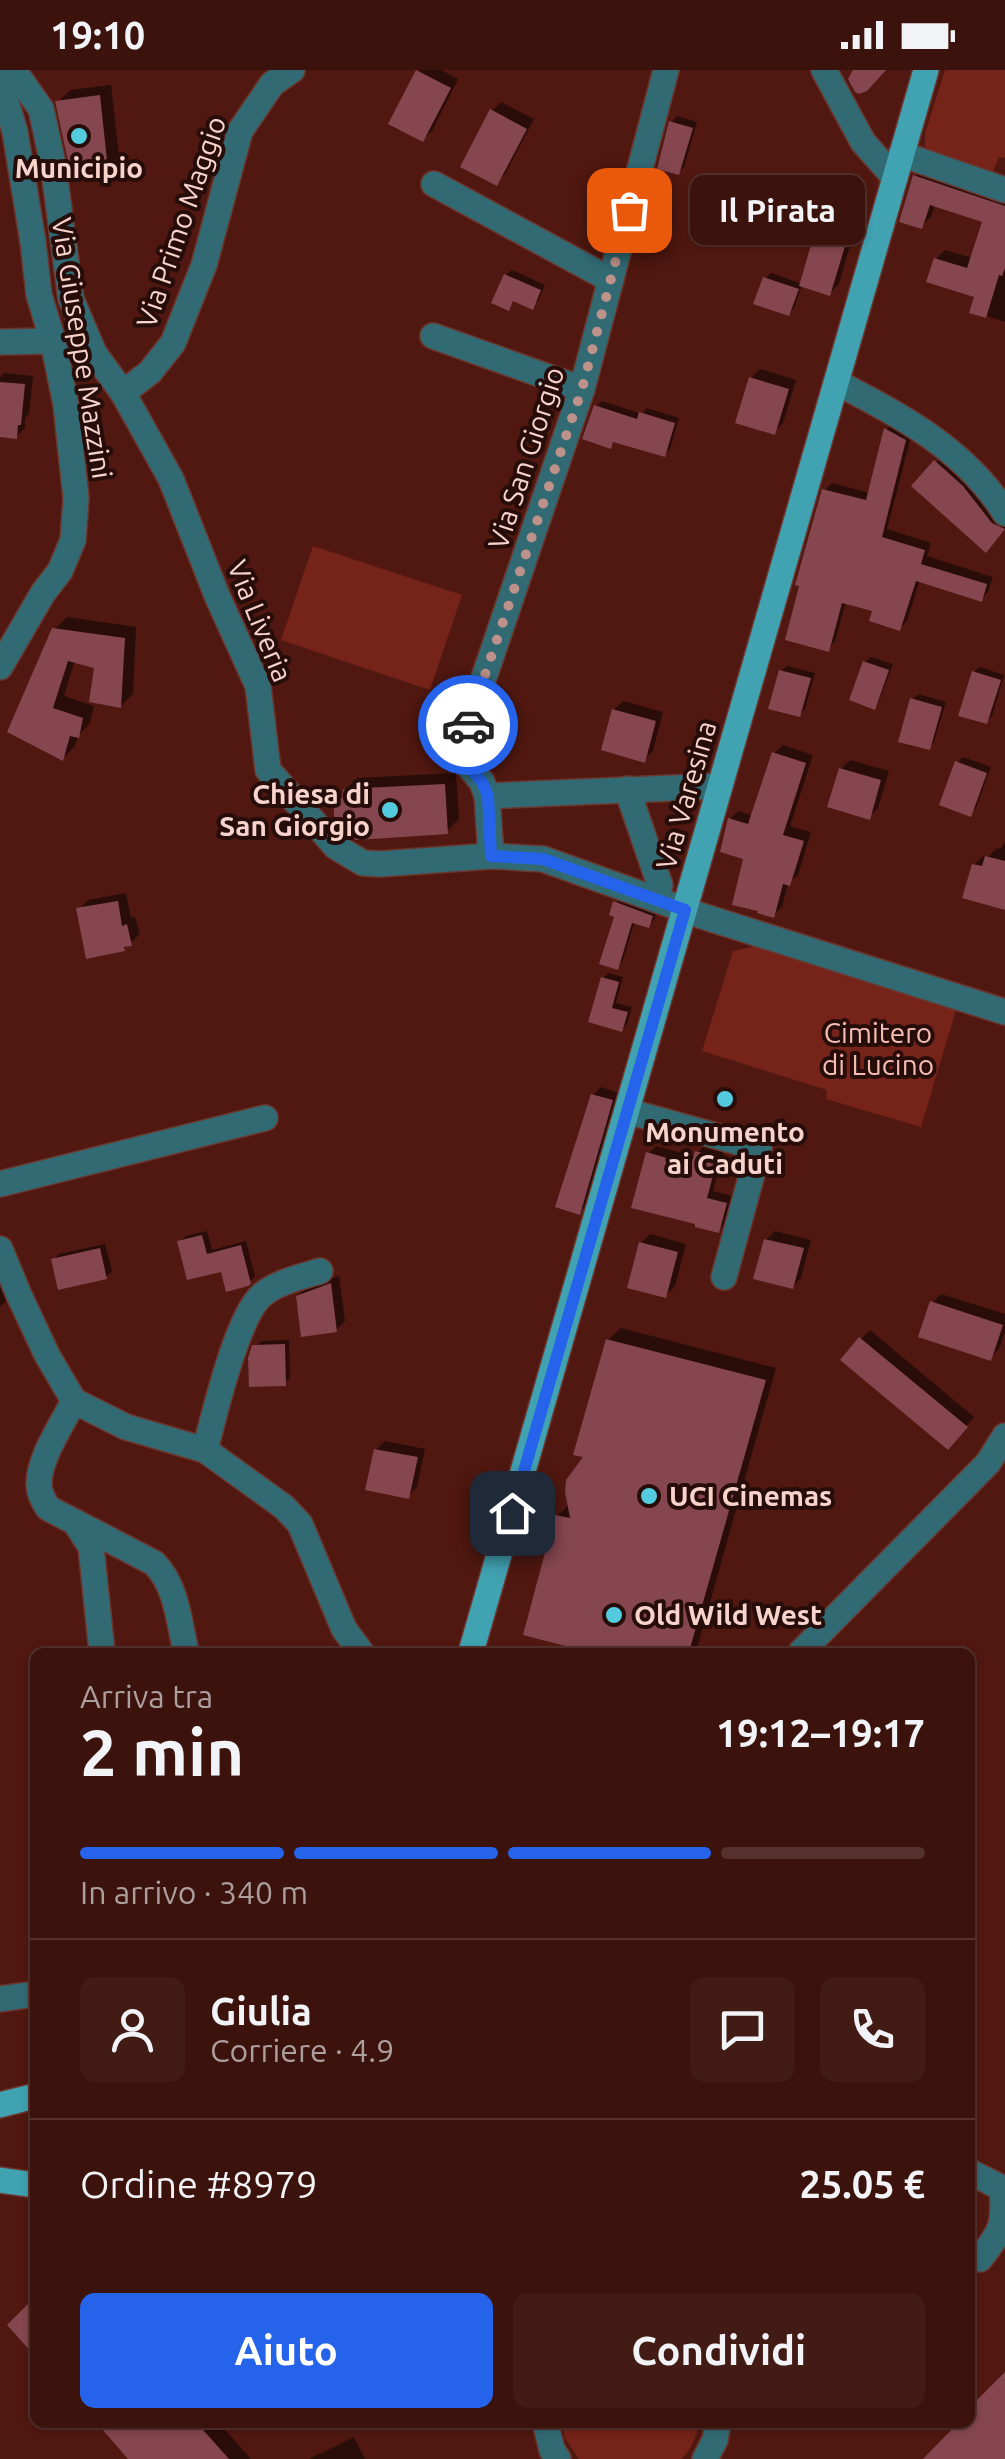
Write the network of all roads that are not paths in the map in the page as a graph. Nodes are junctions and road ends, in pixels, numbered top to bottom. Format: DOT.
graph roads {
  1 [pos="292,70"];
  2 [pos="666,70"];
  3 [pos="824,70"];
  4 [pos="926,70"];
  5 [pos="8,75"];
  6 [pos="898,166"];
  7 [pos="434,184"];
  8 [pos="1005,190"];
  9 [pos="610,280"];
  10 [pos="433,336"];
  11 [pos="53,341"];
  12 [pos="0,342"];
  13 [pos="836,382"];
  14 [pos="582,389"];
  15 [pos="124,392"];
  16 [pos="1005,513"];
  17 [pos="0,667"];
  18 [pos="720,786"];
  19 [pos="627,790"];
  20 [pos="488,796"];
  21 [pos="491,856"];
  22 [pos="660,885"];
  23 [pos="685,910"];
  24 [pos="1005,1012"];
  25 [pos="627,1111"];
  26 [pos="265,1118"];
  27 [pos="0,1184"];
  28 [pos="0,1248"];
  29 [pos="320,1271"];
  30 [pos="724,1277"];
  31 [pos="74,1401"];
  32 [pos="1005,1436"];
  33 [pos="204,1450"];
  34 [pos="75,1522"];
  35 [pos="102,1648"];
  36 [pos="185,1648"];
  37 [pos="359,1648"];
  38 [pos="473,1648"];
  39 [pos="806,1648"];
  40 [pos="30,1995"];
  41 [pos="0,1999"];
  42 [pos="30,2097"];
  43 [pos="0,2105"];
  44 [pos="975,2174"];
  45 [pos="0,2180"];
  46 [pos="30,2184"];
  47 [pos="1004,2189"];
  48 [pos="1005,2248"];
  49 [pos="975,2261"];
  50 [pos="547,2428"];
  51 [pos="717,2428"];
  52 [pos="555,2454"];
  53 [pos="527,2459"];
  54 [pos="705,2459"];
  1 -- 15 [label="street, Via Primo Maggio"];
  2 -- 9 [label="street, Via San Giorgio"];
  3 -- 6 [label="street"];
  4 -- 6 [label="main road, Via Varesina"];
  5 -- 11 [label="street, Via Giuseppe Mazzini"];
  5 -- 15 [label="street, Via Liveria"];
  6 -- 8 [label="street"];
  6 -- 13 [label="main road, Via Varesina"];
  7 -- 9 [label="street"];
  9 -- 14 [label="street, Via San Giorgio"];
  10 -- 14 [label="street"];
  11 -- 12 [label="street"];
  11 -- 17 [label="street, Via Giuseppe Mazzini"];
  13 -- 16 [label="street"];
  13 -- 18 [label="main road, Via Varesina"];
  14 -- 20 [label="street, Via San Giorgio"];
  15 -- 21 [label="street, Via Liveria"];
  18 -- 19 [label="street"];
  18 -- 23 [label="main road, Via Varesina"];
  19 -- 20 [label="street"];
  19 -- 22 [label="street"];
  20 -- 21 [label="street"];
  21 -- 23 [label="street, Via Liveria"];
  23 -- 24 [label="street, Via Liveria"];
  23 -- 25 [label="main road, Via Varesina"];
  25 -- 30 [label="street"];
  25 -- 38 [label="main road, Via Varesina"];
  26 -- 27 [label="street"];
  28 -- 31 [label="street"];
  29 -- 33 [label="street"];
  31 -- 33 [label="street"];
  31 -- 34 [label="street"];
  32 -- 39 [label="street"];
  33 -- 37 [label="street"];
  34 -- 35 [label="street"];
  34 -- 36 [label="street"];
  40 -- 41 [label="street"];
  42 -- 43 [label="main road"];
  44 -- 47 [label="street"];
  45 -- 46 [label="main road"];
  47 -- 49 [label="street"];
  48 -- 49 [label="street"];
  50 -- 52 [label="street"];
  51 -- 54 [label="street"];
  52 -- 53 [label="street"];
}
